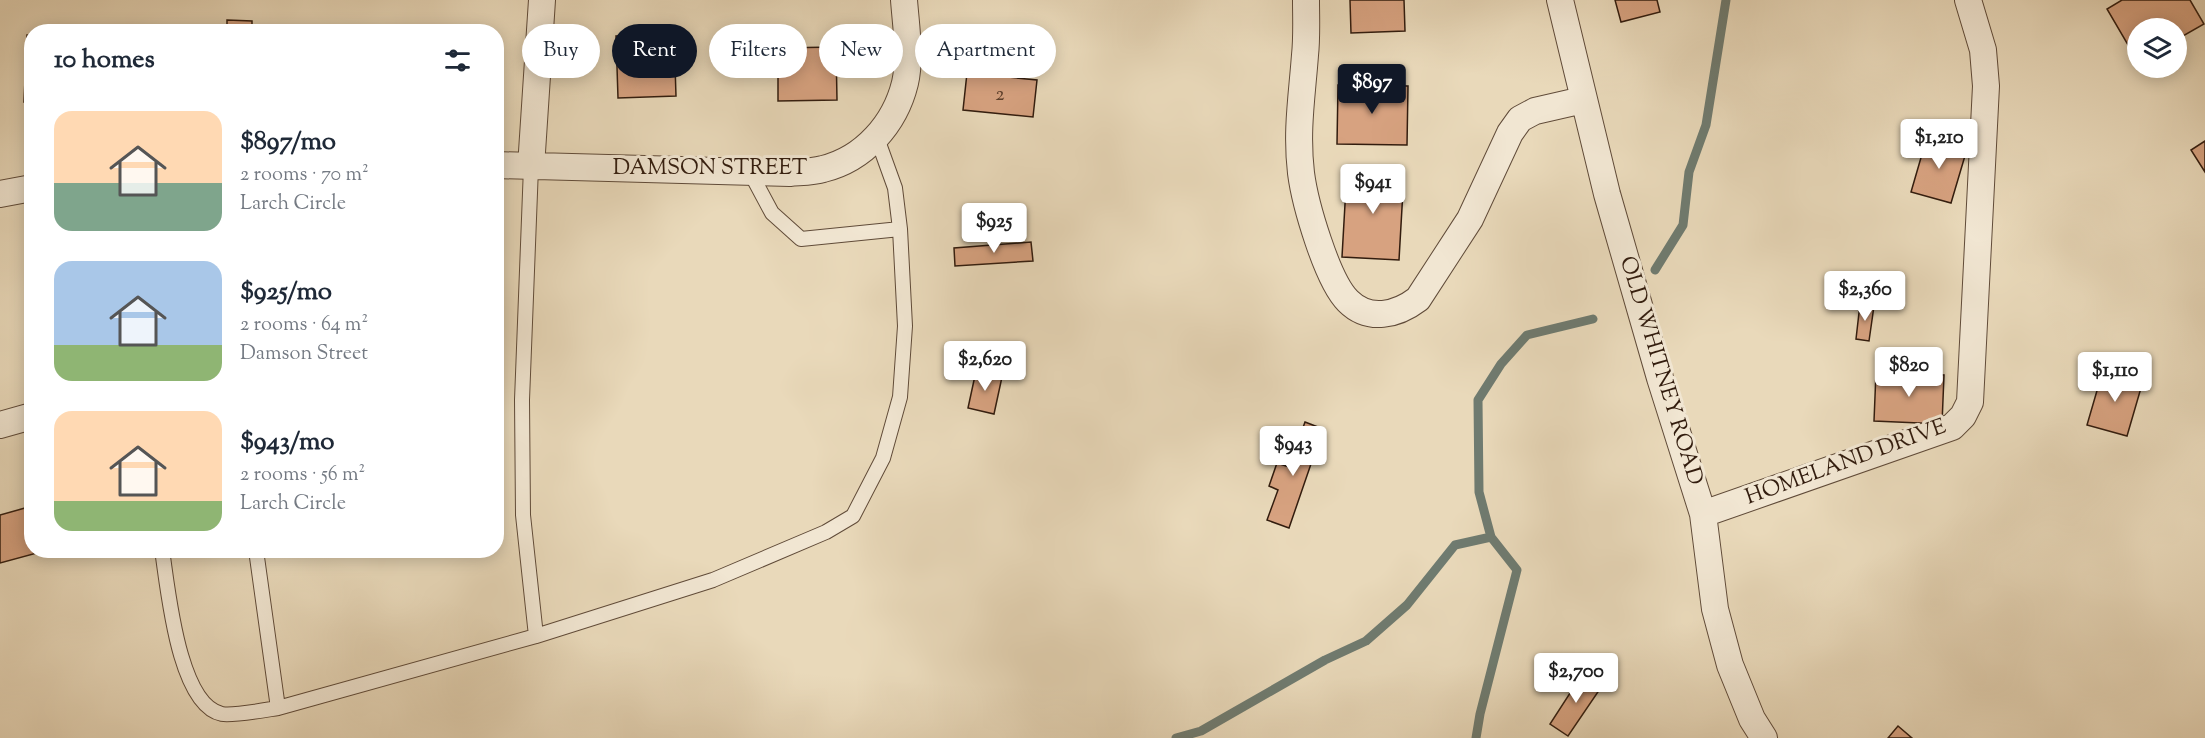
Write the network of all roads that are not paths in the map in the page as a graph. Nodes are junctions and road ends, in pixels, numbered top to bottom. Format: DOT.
graph roads {
  1 [pos="542,0"];
  2 [pos="904,0"];
  3 [pos="1306,0"];
  4 [pos="1560,0"];
  5 [pos="1968,0"];
  6 [pos="1583,100"];
  7 [pos="877,138"];
  8 [pos="504,165"];
  9 [pos="531,167"];
  10 [pos="750,172"];
  11 [pos="24,190"];
  12 [pos="0,194"];
  13 [pos="900,229"];
  14 [pos="24,418"];
  15 [pos="0,425"];
  16 [pos="1703,514"];
  17 [pos="163,558"];
  18 [pos="257,558"];
  19 [pos="536,636"];
  20 [pos="278,708"];
  21 [pos="1764,738"];
  1 -- 9 [label="street"];
  2 -- 7 [label="street, DAMSON STREET"];
  3 -- 6 [label="street"];
  4 -- 6 [label="street, OLD WHITNEY ROAD"];
  5 -- 16 [label="street, HOMELAND DRIVE"];
  6 -- 16 [label="street, OLD WHITNEY ROAD"];
  7 -- 10 [label="street, DAMSON STREET"];
  7 -- 13 [label="lane"];
  8 -- 9 [label="street, DAMSON STREET"];
  9 -- 10 [label="street, DAMSON STREET"];
  9 -- 19 [label="lane"];
  10 -- 13 [label="lane"];
  11 -- 12 [label="street"];
  13 -- 19 [label="lane"];
  14 -- 15 [label="street"];
  16 -- 21 [label="street, OLD WHITNEY ROAD"];
  17 -- 20 [label="lane"];
  18 -- 20 [label="lane"];
  19 -- 20 [label="lane"];
}
